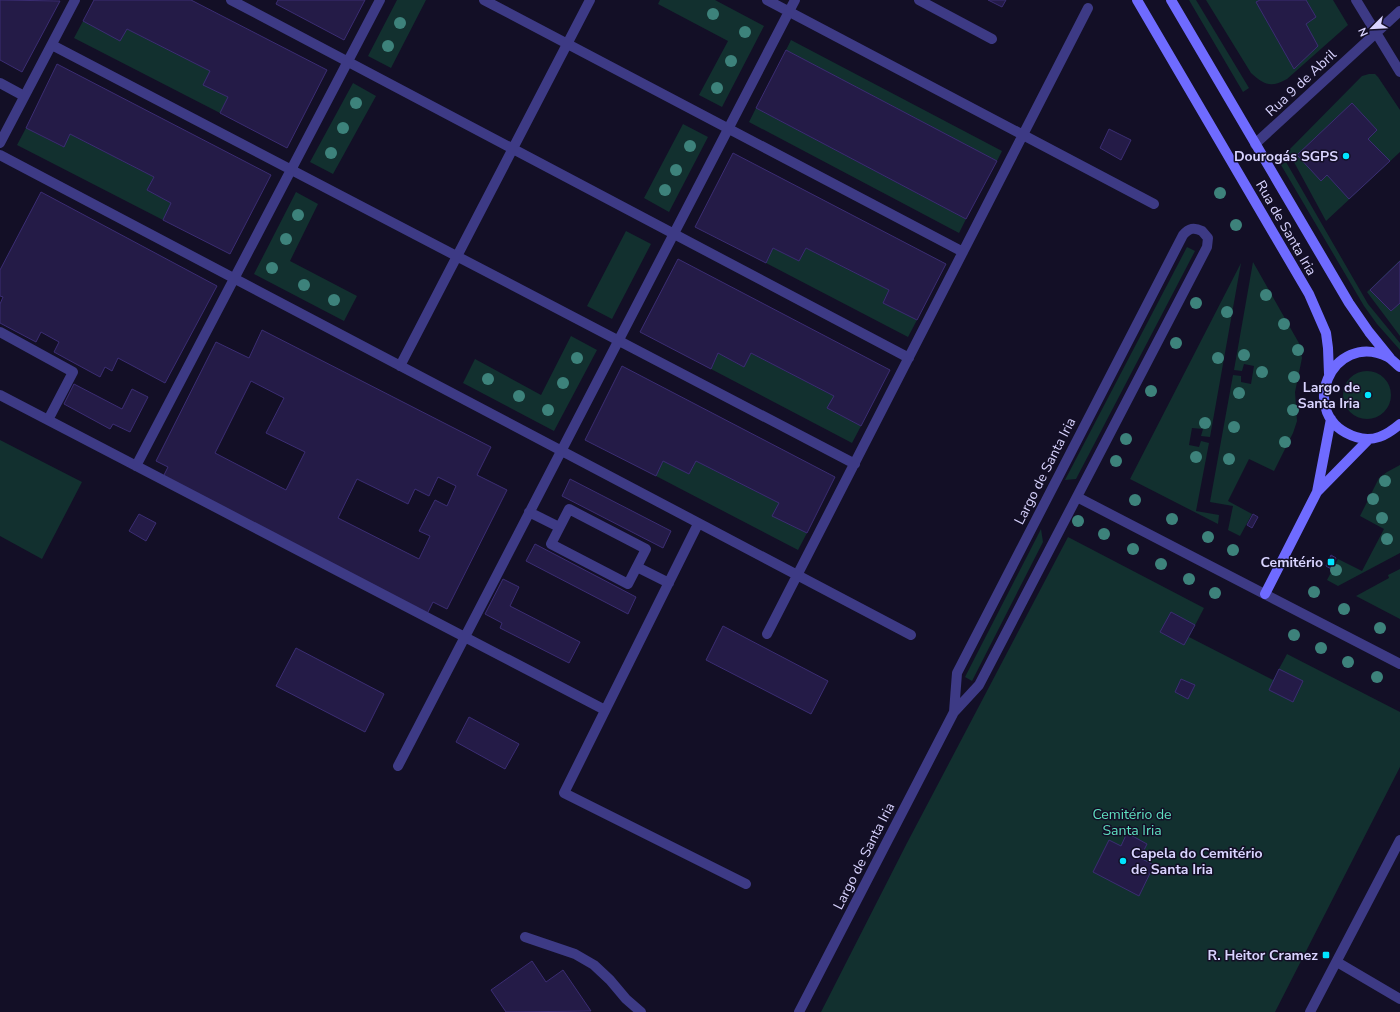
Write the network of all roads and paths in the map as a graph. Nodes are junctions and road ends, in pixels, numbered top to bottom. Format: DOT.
graph roads {
  1 [pos="76,0"];
  2 [pos="231,0"];
  3 [pos="380,0"];
  4 [pos="484,0"];
  5 [pos="590,0"];
  6 [pos="767,0"];
  7 [pos="795,0"];
  8 [pos="919,0"];
  9 [pos="1137,0"];
  10 [pos="1171,0"];
  11 [pos="1356,0"];
  12 [pos="1088,8"];
  13 [pos="1400,10"];
  14 [pos="789,12"];
  15 [pos="1376,33"];
  16 [pos="992,39"];
  17 [pos="567,44"];
  18 [pos="52,45"];
  19 [pos="348,62"];
  20 [pos="1400,72"];
  21 [pos="0,83"];
  22 [pos="24,96"];
  23 [pos="728,129"];
  24 [pos="1023,135"];
  25 [pos="0,143"];
  26 [pos="1255,144"];
  27 [pos="513,149"];
  28 [pos="0,154"];
  29 [pos="291,170"];
  30 [pos="1154,204"];
  31 [pos="674,234"];
  32 [pos="963,252"];
  33 [pos="457,256"];
  34 [pos="234,278"];
  35 [pos="0,332"];
  36 [pos="618,340"];
  37 [pos="909,358"];
  38 [pos="1390,358"];
  39 [pos="400,366"];
  40 [pos="1400,367"];
  41 [pos="1329,374"];
  42 [pos="0,395"];
  43 [pos="1331,419"];
  44 [pos="48,420"];
  45 [pos="1400,424"];
  46 [pos="1395,433"];
  47 [pos="1369,439"];
  48 [pos="561,451"];
  49 [pos="854,464"];
  50 [pos="136,466"];
  51 [pos="1317,492"];
  52 [pos="1077,497"];
  53 [pos="529,512"];
  54 [pos="698,524"];
  55 [pos="559,527"];
  56 [pos="637,567"];
  57 [pos="797,576"];
  58 [pos="668,583"];
  59 [pos="1265,594"];
  60 [pos="767,634"];
  61 [pos="911,635"];
  62 [pos="464,637"];
  63 [pos="1400,664"];
  64 [pos="605,710"];
  65 [pos="954,712"];
  66 [pos="398,766"];
  67 [pos="1400,840"];
  68 [pos="746,884"];
  69 [pos="525,937"];
  70 [pos="1337,962"];
  71 [pos="1400,999"];
  72 [pos="641,1012"];
  73 [pos="799,1012"];
  74 [pos="1310,1012"];
  1 -- 18 [label="street"];
  2 -- 19 [label="street"];
  3 -- 19 [label="street"];
  4 -- 17 [label="street"];
  5 -- 17 [label="street"];
  6 -- 14 [label="street"];
  7 -- 14 [label="street"];
  8 -- 16 [label="street"];
  9 -- 41 [label="main road, Rua de Santa Iria"];
  10 -- 26 [label="main road, Rua de Santa Iria"];
  11 -- 15 [label="street"];
  12 -- 24 [label="street"];
  13 -- 15 [label="street, Rua 9 de Abril"];
  14 -- 23 [label="street"];
  14 -- 24 [label="street"];
  15 -- 20 [label="street"];
  15 -- 26 [label="street, Rua 9 de Abril"];
  17 -- 23 [label="street"];
  17 -- 27 [label="street"];
  18 -- 22 [label="street"];
  18 -- 29 [label="street"];
  19 -- 27 [label="street"];
  19 -- 29 [label="street"];
  21 -- 22 [label="street"];
  22 -- 25 [label="street"];
  23 -- 31 [label="street"];
  23 -- 32 [label="street"];
  24 -- 30 [label="street"];
  24 -- 32 [label="street"];
  26 -- 38 [label="main road, Rua de Santa Iria"];
  27 -- 31 [label="street"];
  27 -- 33 [label="street"];
  28 -- 34 [label="street"];
  29 -- 33 [label="street"];
  29 -- 34 [label="street"];
  31 -- 36 [label="street"];
  31 -- 37 [label="street"];
  32 -- 37 [label="street"];
  33 -- 36 [label="street"];
  33 -- 39 [label="street"];
  34 -- 39 [label="street"];
  34 -- 50 [label="street"];
  35 -- 44 [label="street"];
  36 -- 48 [label="street"];
  36 -- 49 [label="street"];
  37 -- 49 [label="street"];
  38 -- 40 [label="main road, Rua de Santa Iria"];
  38 -- 41 [label="main road"];
  39 -- 48 [label="street"];
  41 -- 43 [label="main road"];
  42 -- 44 [label="street"];
  43 -- 47 [label="main road"];
  43 -- 51 [label="main road"];
  44 -- 50 [label="street"];
  45 -- 46 [label="main road"];
  46 -- 47 [label="main road"];
  47 -- 51 [label="main road"];
  48 -- 53 [label="street"];
  48 -- 54 [label="street"];
  49 -- 57 [label="street"];
  50 -- 62 [label="street"];
  51 -- 59 [label="main road"];
  52 -- 59 [label="street"];
  52 -- 65 [label="street, Largo de Santa Iria"];
  52 -- 65 [label="street, Largo de Santa Iria"];
  53 -- 55 [label="street"];
  53 -- 62 [label="street"];
  54 -- 57 [label="street"];
  54 -- 58 [label="street"];
  55 -- 56 [label="street"];
  55 -- 56 [label="street"];
  56 -- 58 [label="street"];
  57 -- 60 [label="street"];
  57 -- 61 [label="street"];
  58 -- 64 [label="street"];
  59 -- 63 [label="street"];
  62 -- 64 [label="street"];
  62 -- 66 [label="street"];
  64 -- 68 [label="street"];
  65 -- 73 [label="street, Largo de Santa Iria"];
  67 -- 70 [label="street"];
  69 -- 72 [label="street"];
  70 -- 71 [label="street"];
  70 -- 74 [label="street"];
}
